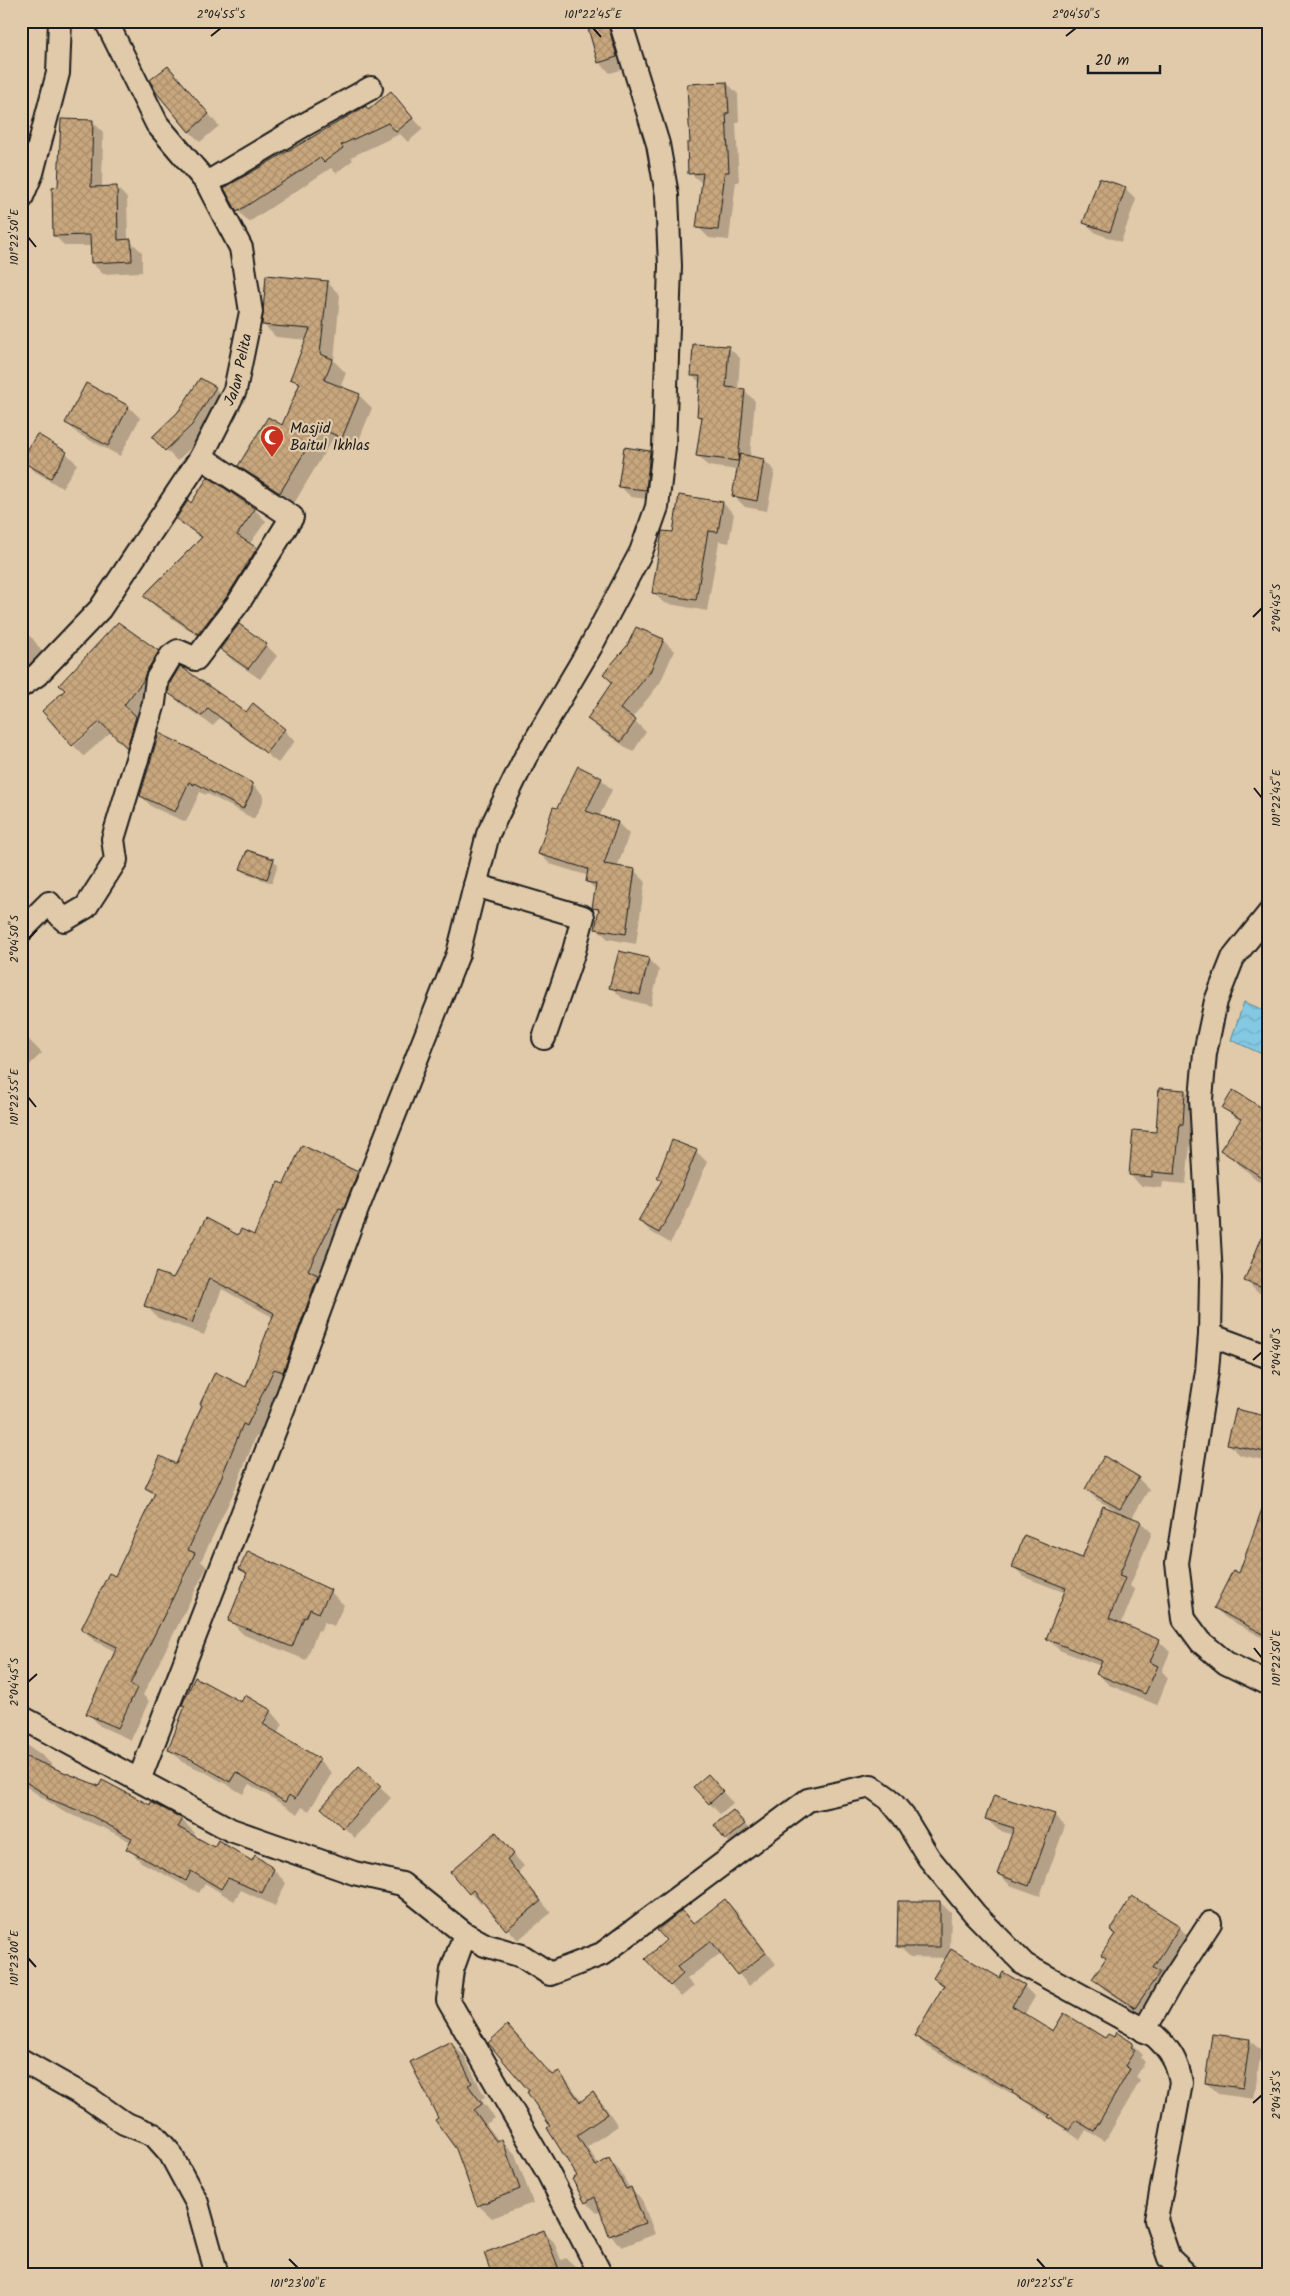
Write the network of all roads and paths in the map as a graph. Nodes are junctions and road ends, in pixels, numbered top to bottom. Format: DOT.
graph roads {
  1 [pos="60,21"];
  2 [pos="106,21"];
  3 [pos="620,21"];
  4 [pos="371,88"];
  5 [pos="207,183"];
  6 [pos="21,199"];
  7 [pos="201,457"];
  8 [pos="21,686"];
  9 [pos="475,886"];
  10 [pos="1266,920"];
  11 [pos="21,931"];
  12 [pos="544,1038"];
  13 [pos="1210,1335"];
  14 [pos="1269,1357"];
  15 [pos="1269,1684"];
  16 [pos="21,1717"];
  17 [pos="139,1780"];
  18 [pos="1210,1923"];
  19 [pos="465,1934"];
  20 [pos="1144,2031"];
  21 [pos="21,2060"];
  22 [pos="217,2275"];
  23 [pos="601,2275"];
  24 [pos="1188,2275"];
  1 -- 6 [label="street"];
  2 -- 5 [label="street, Jalan Pelita"];
  3 -- 9 [label="street"];
  4 -- 5 [label="street"];
  5 -- 7 [label="street, Jalan Pelita"];
  7 -- 8 [label="street, Jalan Pelita"];
  7 -- 11 [label="street"];
  9 -- 12 [label="street"];
  9 -- 17 [label="street"];
  10 -- 13 [label="street"];
  13 -- 14 [label="street"];
  13 -- 15 [label="street"];
  16 -- 17 [label="street"];
  17 -- 19 [label="street"];
  18 -- 20 [label="street"];
  19 -- 20 [label="street"];
  19 -- 23 [label="street"];
  20 -- 24 [label="street"];
  21 -- 22 [label="street"];
}
